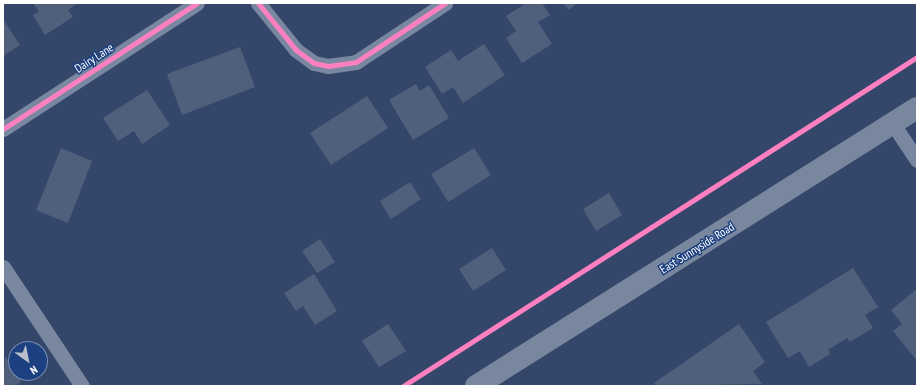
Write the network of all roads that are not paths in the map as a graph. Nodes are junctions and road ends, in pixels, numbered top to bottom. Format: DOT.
graph roads {
  1 [pos="197,3"];
  2 [pos="258,3"];
  3 [pos="445,3"];
  4 [pos="917,108"];
  5 [pos="893,124"];
  6 [pos="3,129"];
  7 [pos="917,160"];
  8 [pos="3,267"];
  9 [pos="82,386"];
  10 [pos="476,386"];
  1 -- 6 [label="street, Dairy Lane"];
  2 -- 3 [label="street"];
  4 -- 5 [label="main road, East Sunnyside Road"];
  5 -- 7 [label="street"];
  5 -- 10 [label="main road, East Sunnyside Road"];
  8 -- 9 [label="street"];
}
